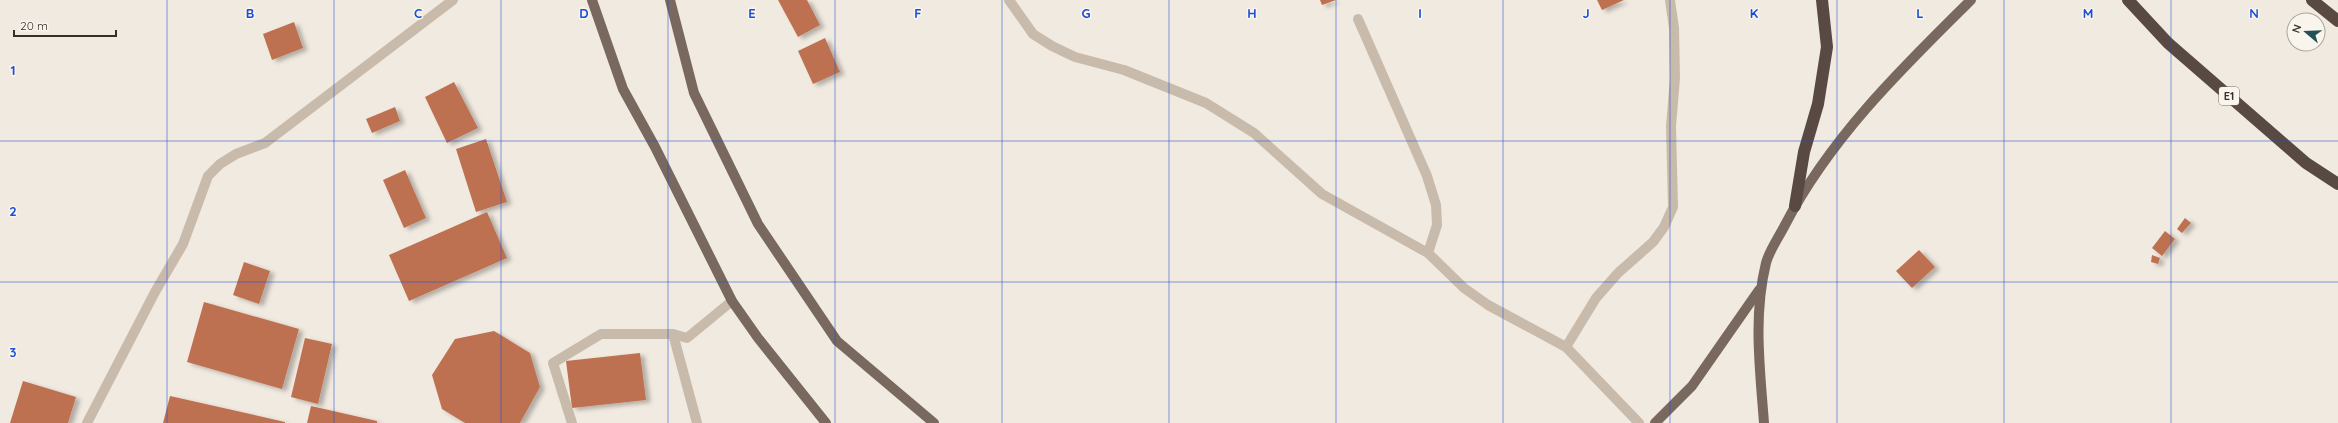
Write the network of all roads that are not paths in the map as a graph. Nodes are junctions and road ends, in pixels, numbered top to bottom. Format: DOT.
graph roads {
  1 [pos="453,0"];
  2 [pos="592,0"];
  3 [pos="670,0"];
  4 [pos="1009,0"];
  5 [pos="1670,0"];
  6 [pos="1822,0"];
  7 [pos="2128,0"];
  8 [pos="2312,0"];
  9 [pos="1970,1"];
  10 [pos="1358,19"];
  11 [pos="2338,21"];
  12 [pos="2338,184"];
  13 [pos="1795,206"];
  14 [pos="1428,253"];
  15 [pos="1762,286"];
  16 [pos="732,301"];
  17 [pos="673,334"];
  18 [pos="1566,347"];
  19 [pos="87,423"];
  20 [pos="572,423"];
  21 [pos="697,423"];
  22 [pos="826,423"];
  23 [pos="934,423"];
  24 [pos="1639,423"];
  25 [pos="1655,423"];
  26 [pos="1764,423"];
  1 -- 19 [label="street"];
  2 -- 16 [label="main road"];
  3 -- 23 [label="main road"];
  4 -- 14 [label="street"];
  5 -- 18 [label="street"];
  6 -- 13 [label="highway"];
  7 -- 12 [label="highway, E1"];
  8 -- 11 [label="highway"];
  9 -- 13 [label="main road"];
  10 -- 14 [label="street"];
  13 -- 15 [label="main road"];
  14 -- 18 [label="street"];
  15 -- 25 [label="main road"];
  15 -- 26 [label="main road"];
  16 -- 17 [label="street"];
  16 -- 22 [label="main road"];
  17 -- 20 [label="street"];
  17 -- 21 [label="street"];
  18 -- 24 [label="street"];
}
